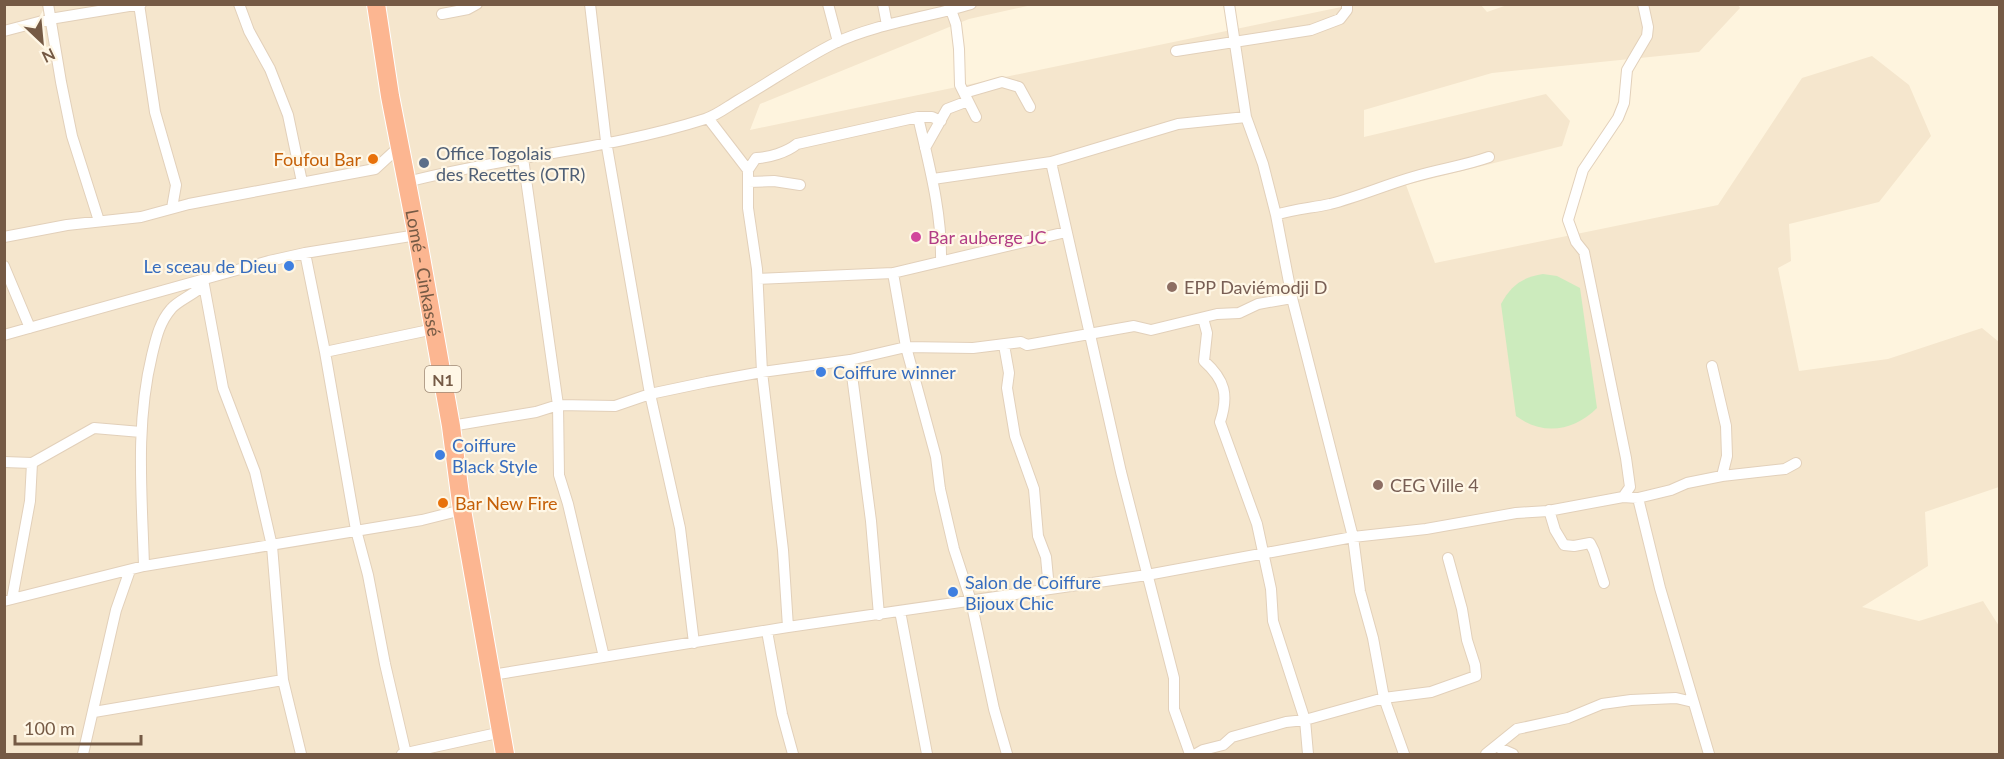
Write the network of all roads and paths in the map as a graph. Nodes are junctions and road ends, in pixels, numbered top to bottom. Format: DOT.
graph roads {
  1 [pos="48,4"];
  2 [pos="239,4"];
  3 [pos="376,4"];
  4 [pos="477,4"];
  5 [pos="590,4"];
  6 [pos="828,4"];
  7 [pos="883,4"];
  8 [pos="970,4"];
  9 [pos="1229,4"];
  10 [pos="1347,4"];
  11 [pos="1643,4"];
  12 [pos="140,5"];
  13 [pos="951,10"];
  14 [pos="442,14"];
  15 [pos="50,19"];
  16 [pos="887,25"];
  17 [pos="4,31"];
  18 [pos="1234,40"];
  19 [pos="838,42"];
  20 [pos="1176,51"];
  21 [pos="966,97"];
  22 [pos="1030,107"];
  23 [pos="918,117"];
  24 [pos="976,117"];
  25 [pos="1246,117"];
  26 [pos="708,118"];
  27 [pos="941,121"];
  28 [pos="606,143"];
  29 [pos="400,146"];
  30 [pos="925,148"];
  31 [pos="1489,157"];
  32 [pos="523,158"];
  33 [pos="1051,162"];
  34 [pos="748,176"];
  35 [pos="933,179"];
  36 [pos="302,182"];
  37 [pos="407,182"];
  38 [pos="800,185"];
  39 [pos="172,208"];
  40 [pos="1276,215"];
  41 [pos="99,221"];
  42 [pos="1066,232"];
  43 [pos="417,235"];
  44 [pos="4,237"];
  45 [pos="305,253"];
  46 [pos="941,261"];
  47 [pos="4,266"];
  48 [pos="893,273"];
  49 [pos="758,279"];
  50 [pos="204,283"];
  51 [pos="1292,298"];
  52 [pos="1203,318"];
  53 [pos="30,328"];
  54 [pos="434,328"];
  55 [pos="1089,334"];
  56 [pos="4,335"];
  57 [pos="1004,345"];
  58 [pos="906,347"];
  59 [pos="325,352"];
  60 [pos="850,360"];
  61 [pos="1712,366"];
  62 [pos="762,372"];
  63 [pos="650,394"];
  64 [pos="558,405"];
  65 [pos="451,426"];
  66 [pos="141,432"];
  67 [pos="4,462"];
  68 [pos="32,463"];
  69 [pos="1796,463"];
  70 [pos="1722,476"];
  71 [pos="1623,497"];
  72 [pos="1638,498"];
  73 [pos="462,510"];
  74 [pos="1549,510"];
  75 [pos="356,530"];
  76 [pos="1353,537"];
  77 [pos="272,546"];
  78 [pos="1263,554"];
  79 [pos="1448,558"];
  80 [pos="144,566"];
  81 [pos="129,570"];
  82 [pos="1147,575"];
  83 [pos="1604,583"];
  84 [pos="1049,589"];
  85 [pos="8,599"];
  86 [pos="971,600"];
  87 [pos="900,611"];
  88 [pos="879,615"];
  89 [pos="788,627"];
  90 [pos="767,631"];
  91 [pos="694,643"];
  92 [pos="604,657"];
  93 [pos="492,675"];
  94 [pos="283,680"];
  95 [pos="1384,698"];
  96 [pos="1693,702"];
  97 [pos="94,712"];
  98 [pos="1305,720"];
  99 [pos="502,732"];
  100 [pos="1497,747"];
  101 [pos="83,754"];
  102 [pos="302,754"];
  103 [pos="405,754"];
  104 [pos="506,754"];
  105 [pos="793,754"];
  106 [pos="927,754"];
  107 [pos="1007,754"];
  108 [pos="1190,754"];
  109 [pos="1196,754"];
  110 [pos="1308,754"];
  111 [pos="1404,754"];
  112 [pos="1486,754"];
  113 [pos="1513,754"];
  114 [pos="1709,754"];
  1 -- 15 [label="street"];
  2 -- 36 [label="street"];
  3 -- 29 [label="highway, Lomé - Cinkassé / N1"];
  4 -- 14 [label="street"];
  5 -- 28 [label="street"];
  6 -- 19 [label="street"];
  7 -- 16 [label="street"];
  8 -- 13 [label="street"];
  9 -- 18 [label="street"];
  10 -- 18 [label="street"];
  11 -- 71 [label="street"];
  12 -- 15 [label="street"];
  12 -- 39 [label="street"];
  13 -- 16 [label="street"];
  13 -- 21 [label="street"];
  15 -- 17 [label="street"];
  15 -- 41 [label="street"];
  16 -- 19 [label="street"];
  18 -- 20 [label="street"];
  18 -- 25 [label="street"];
  19 -- 26 [label="street"];
  21 -- 22 [label="street"];
  21 -- 24 [label="street"];
  21 -- 27 [label="street"];
  23 -- 27 [label="street"];
  23 -- 30 [label="street"];
  23 -- 34 [label="street"];
  25 -- 33 [label="street"];
  25 -- 40 [label="street"];
  26 -- 28 [label="street"];
  26 -- 34 [label="street"];
  27 -- 30 [label="street"];
  28 -- 32 [label="street"];
  28 -- 63 [label="street"];
  29 -- 36 [label="street"];
  29 -- 37 [label="highway, Lomé - Cinkassé / N1"];
  30 -- 35 [label="street"];
  31 -- 40 [label="street"];
  32 -- 37 [label="street"];
  32 -- 64 [label="street"];
  33 -- 35 [label="street"];
  33 -- 42 [label="street"];
  34 -- 38 [label="street"];
  34 -- 49 [label="street"];
  35 -- 46 [label="street"];
  36 -- 39 [label="street"];
  37 -- 43 [label="highway, Lomé - Cinkassé / N1"];
  39 -- 41 [label="street"];
  40 -- 51 [label="street"];
  41 -- 44 [label="street"];
  42 -- 46 [label="street"];
  42 -- 55 [label="street"];
  43 -- 45 [label="street"];
  43 -- 54 [label="highway, Lomé - Cinkassé / N1"];
  45 -- 50 [label="street"];
  45 -- 59 [label="street"];
  46 -- 48 [label="street"];
  47 -- 53 [label="street"];
  48 -- 49 [label="street"];
  48 -- 58 [label="street"];
  49 -- 62 [label="street"];
  50 -- 53 [label="street"];
  50 -- 66 [label="street"];
  50 -- 77 [label="street"];
  51 -- 52 [label="street"];
  51 -- 76 [label="street"];
  52 -- 55 [label="street"];
  52 -- 78 [label="street"];
  53 -- 56 [label="street"];
  54 -- 59 [label="street"];
  54 -- 65 [label="highway, Lomé - Cinkassé / N1"];
  55 -- 57 [label="street"];
  55 -- 82 [label="street"];
  57 -- 58 [label="street"];
  57 -- 84 [label="street"];
  58 -- 60 [label="street"];
  58 -- 86 [label="street"];
  59 -- 75 [label="street"];
  60 -- 62 [label="street"];
  60 -- 88 [label="street"];
  61 -- 70 [label="street"];
  62 -- 63 [label="street"];
  62 -- 89 [label="street"];
  63 -- 64 [label="street"];
  63 -- 91 [label="street"];
  64 -- 65 [label="street"];
  64 -- 92 [label="street"];
  65 -- 73 [label="highway, Lomé - Cinkassé / N1"];
  66 -- 68 [label="street"];
  66 -- 80 [label="street"];
  67 -- 68 [label="street"];
  68 -- 85 [label="street"];
  69 -- 70 [label="street"];
  70 -- 72 [label="street"];
  71 -- 72 [label="street"];
  71 -- 74 [label="street"];
  72 -- 96 [label="street"];
  73 -- 75 [label="street"];
  73 -- 93 [label="highway, Lomé - Cinkassé / N1"];
  74 -- 76 [label="street"];
  74 -- 83 [label="street"];
  75 -- 77 [label="street"];
  75 -- 103 [label="street"];
  76 -- 78 [label="street"];
  76 -- 95 [label="street"];
  77 -- 80 [label="street"];
  77 -- 94 [label="street"];
  78 -- 82 [label="street"];
  78 -- 98 [label="street"];
  79 -- 95 [label="street"];
  80 -- 81 [label="street"];
  81 -- 85 [label="street"];
  81 -- 97 [label="street"];
  82 -- 84 [label="street"];
  82 -- 108 [label="street"];
  84 -- 86 [label="street"];
  86 -- 87 [label="street"];
  86 -- 107 [label="street"];
  87 -- 88 [label="street"];
  87 -- 106 [label="street"];
  88 -- 89 [label="street"];
  89 -- 90 [label="street"];
  90 -- 91 [label="street"];
  90 -- 105 [label="street"];
  91 -- 92 [label="street"];
  92 -- 93 [label="street"];
  93 -- 99 [label="highway, Lomé - Cinkassé / N1"];
  94 -- 97 [label="street"];
  94 -- 102 [label="street"];
  95 -- 98 [label="street"];
  95 -- 111 [label="street"];
  96 -- 100 [label="street"];
  96 -- 114 [label="street"];
  97 -- 101 [label="street"];
  98 -- 109 [label="street"];
  98 -- 110 [label="street"];
  99 -- 103 [label="street"];
  99 -- 104 [label="highway, Lomé - Cinkassé / N1"];
  100 -- 112 [label="street"];
  100 -- 113 [label="street"];
}
